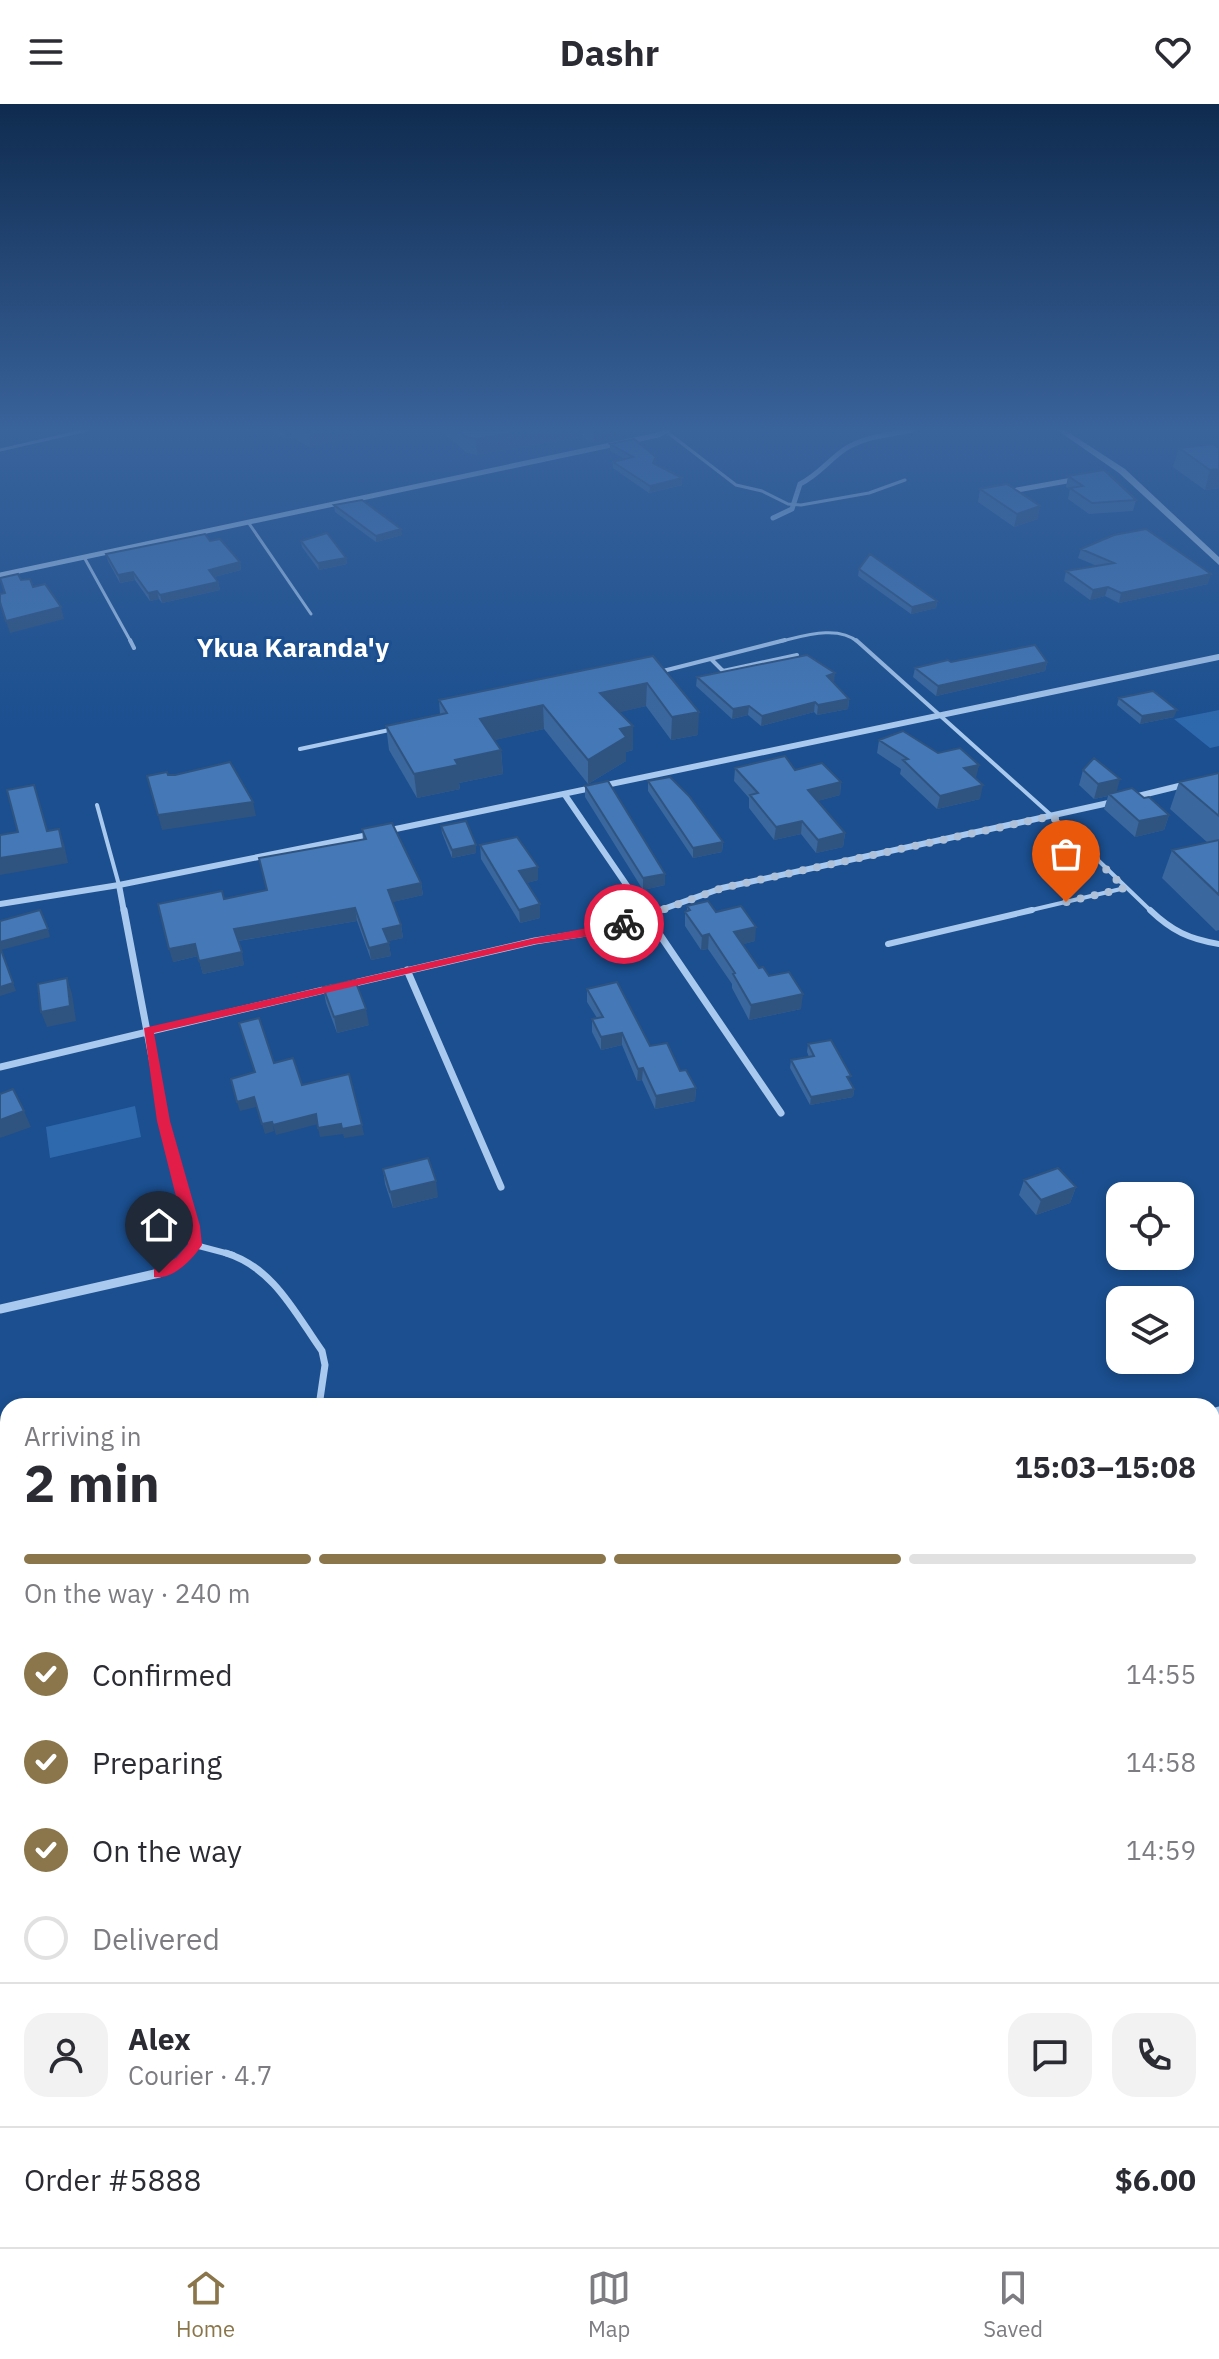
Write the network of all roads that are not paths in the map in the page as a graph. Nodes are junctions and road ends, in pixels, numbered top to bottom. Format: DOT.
graph roads {
  1 [pos="210,530"];
  2 [pos="253,530"];
  3 [pos="1185,530"];
  4 [pos="84,557"];
  5 [pos="1219,562"];
  6 [pos="0,575"];
  7 [pos="311,614"];
  8 [pos="134,648"];
  9 [pos="797,655"];
  10 [pos="1219,657"];
  11 [pos="712,660"];
  12 [pos="651,673"];
  13 [pos="937,714"];
  14 [pos="407,726"];
  15 [pos="300,749"];
  16 [pos="1204,780"];
  17 [pos="565,795"];
  18 [pos="97,805"];
  19 [pos="1052,816"];
  20 [pos="119,885"];
  21 [pos="1125,888"];
  22 [pos="0,904"];
  23 [pos="649,915"];
  24 [pos="888,944"];
  25 [pos="1219,944"];
  26 [pos="407,970"];
  27 [pos="148,1031"];
  28 [pos="0,1067"];
  29 [pos="781,1113"];
  30 [pos="501,1187"];
  31 [pos="195,1245"];
  32 [pos="0,1309"];
  33 [pos="320,1398"];
  1 -- 4 [label="street"];
  2 -- 7 [label="lane"];
  3 -- 5 [label="street"];
  4 -- 6 [label="street"];
  4 -- 8 [label="lane"];
  9 -- 11 [label="lane"];
  10 -- 13 [label="street"];
  11 -- 12 [label="lane"];
  11 -- 13 [label="lane"];
  13 -- 17 [label="street"];
  13 -- 19 [label="lane"];
  14 -- 15 [label="lane"];
  16 -- 19 [label="street"];
  17 -- 20 [label="street"];
  17 -- 23 [label="street"];
  18 -- 20 [label="lane"];
  19 -- 21 [label="lane"];
  19 -- 23 [label="street"];
  20 -- 22 [label="street"];
  20 -- 27 [label="street"];
  21 -- 24 [label="lane"];
  21 -- 25 [label="lane"];
  23 -- 26 [label="street"];
  23 -- 29 [label="street"];
  26 -- 27 [label="street"];
  26 -- 30 [label="street"];
  27 -- 28 [label="street"];
  27 -- 31 [label="street"];
  31 -- 32 [label="street"];
  31 -- 33 [label="lane"];
}
